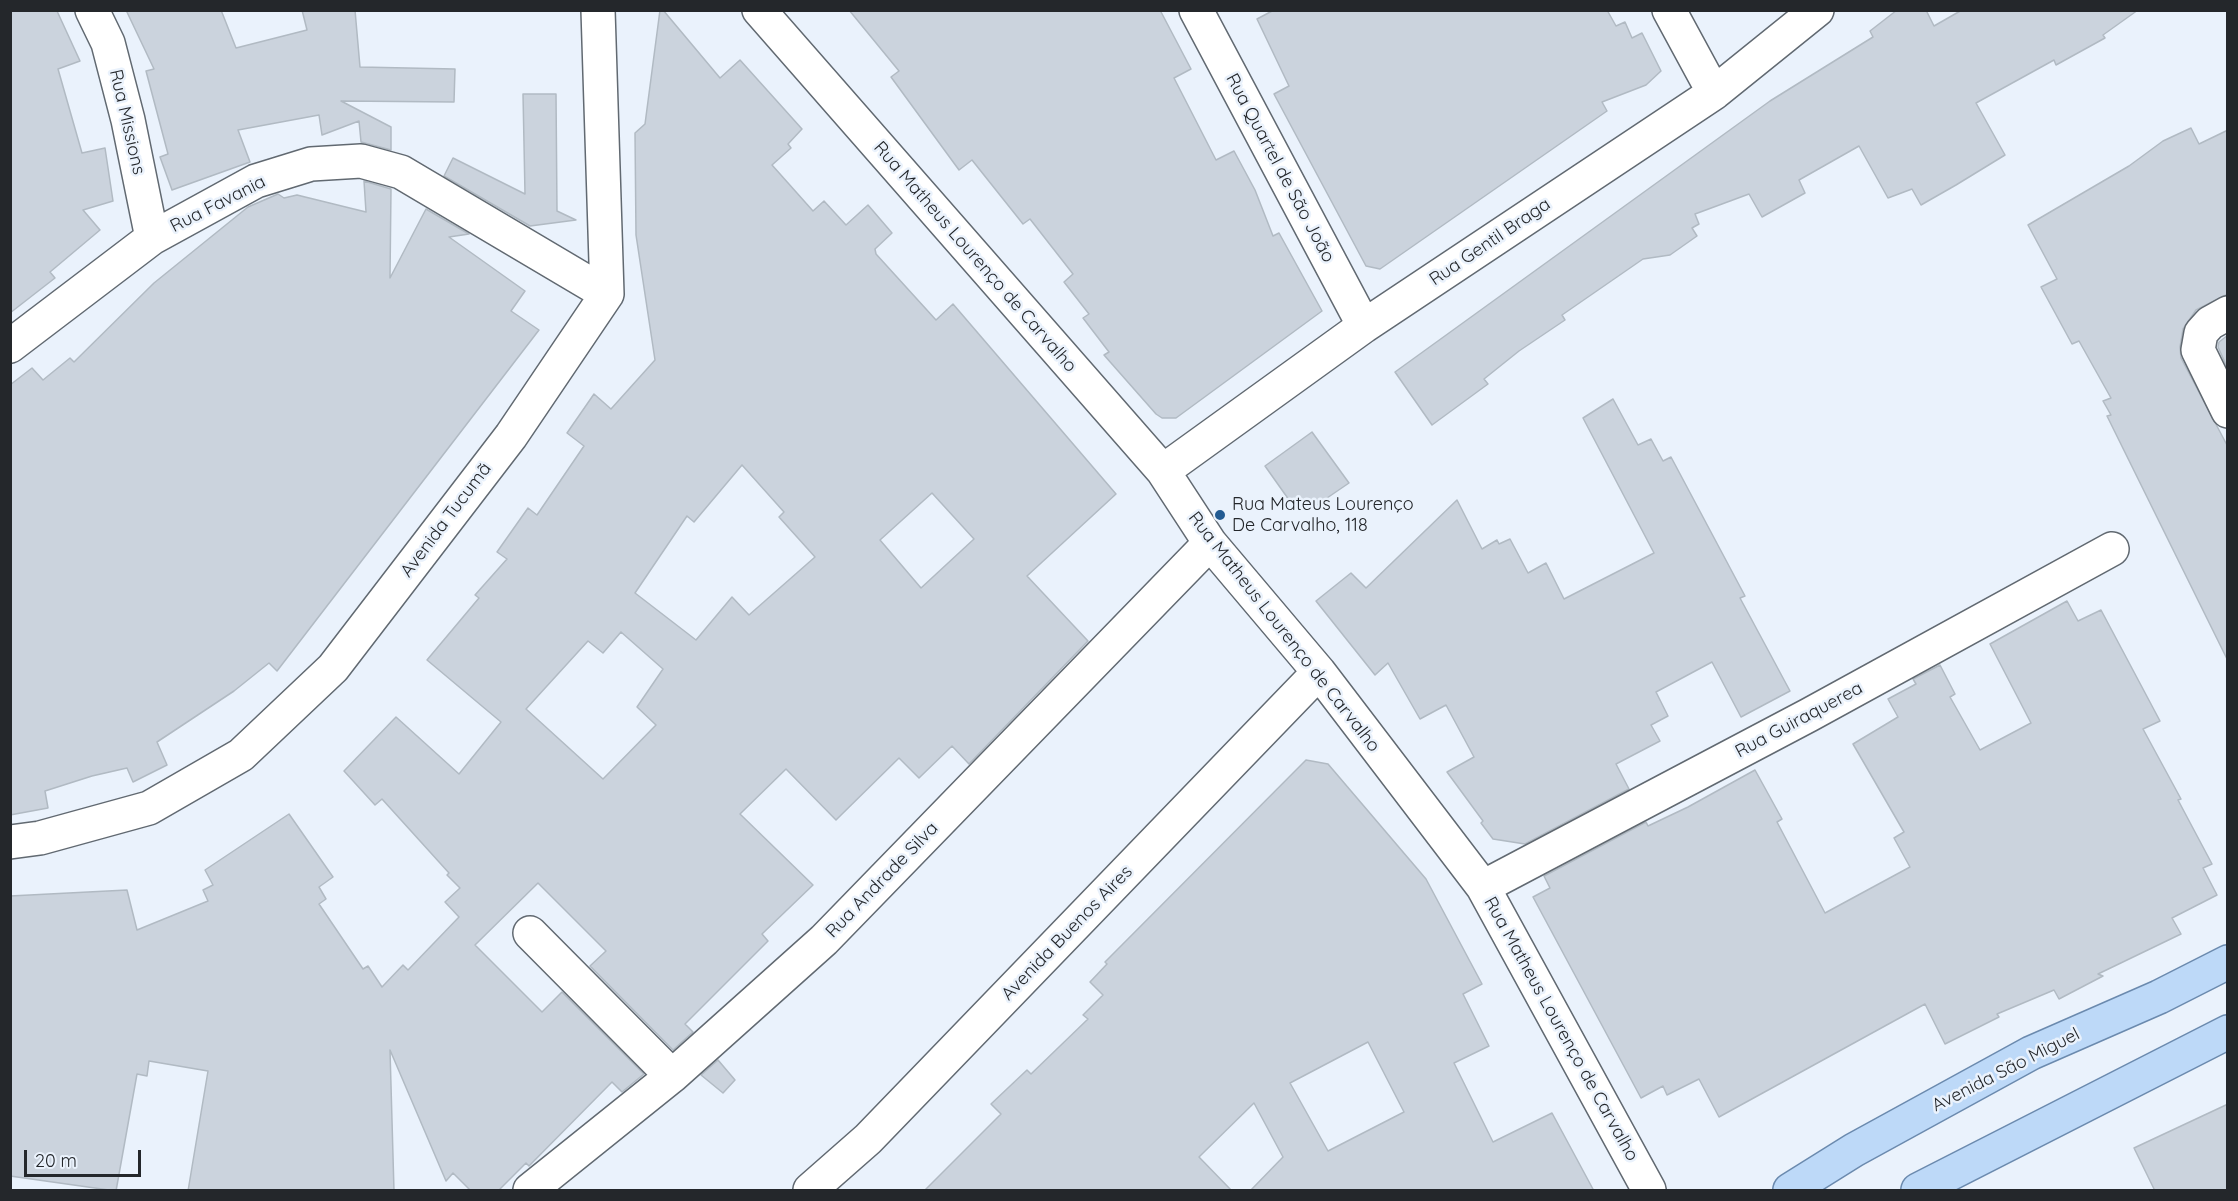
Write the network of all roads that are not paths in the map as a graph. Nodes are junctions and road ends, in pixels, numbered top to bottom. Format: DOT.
graph roads {
  1 [pos="92,10"];
  2 [pos="597,10"];
  3 [pos="759,10"];
  4 [pos="1196,10"];
  5 [pos="1669,10"];
  6 [pos="1817,10"];
  7 [pos="1714,93"];
  8 [pos="152,238"];
  9 [pos="607,294"];
  10 [pos="2228,314"];
  11 [pos="1364,326"];
  12 [pos="10,346"];
  13 [pos="2228,411"];
  14 [pos="1162,471"];
  15 [pos="1210,543"];
  16 [pos="2112,549"];
  17 [pos="1319,672"];
  18 [pos="10,842"];
  19 [pos="1483,887"];
  20 [pos="530,933"];
  21 [pos="2228,962"];
  22 [pos="2228,1032"];
  23 [pos="672,1076"];
  24 [pos="530,1191"];
  25 [pos="810,1191"];
  26 [pos="1649,1191"];
  27 [pos="1790,1191"];
  28 [pos="1918,1191"];
  1 -- 8 [label="street, Rua Missions"];
  2 -- 9 [label="street"];
  3 -- 14 [label="street, Rua Matheus Lourenço de Carvalho"];
  4 -- 11 [label="street, Rua Quartel de São João"];
  5 -- 7 [label="street"];
  6 -- 7 [label="street, Rua Gentil Braga"];
  7 -- 11 [label="street, Rua Gentil Braga"];
  8 -- 9 [label="street, Rua Favania"];
  8 -- 12 [label="street, Rua Favania"];
  9 -- 18 [label="street, Avenida Tucumã"];
  10 -- 13 [label="street"];
  11 -- 14 [label="street, Rua Gentil Braga"];
  14 -- 15 [label="street, Rua Matheus Lourenço de Carvalho"];
  15 -- 17 [label="street, Rua Matheus Lourenço de Carvalho"];
  15 -- 23 [label="street, Rua Andrade Silva"];
  16 -- 19 [label="street, Rua Guiraquerea"];
  17 -- 19 [label="street, Rua Matheus Lourenço de Carvalho"];
  17 -- 25 [label="street, Avenida Buenos Aires"];
  19 -- 26 [label="street, Rua Matheus Lourenço de Carvalho"];
  20 -- 23 [label="street"];
  21 -- 27 [label="main road, Avenida São Miguel"];
  22 -- 28 [label="main road"];
  23 -- 24 [label="street, Rua Andrade Silva"];
}
